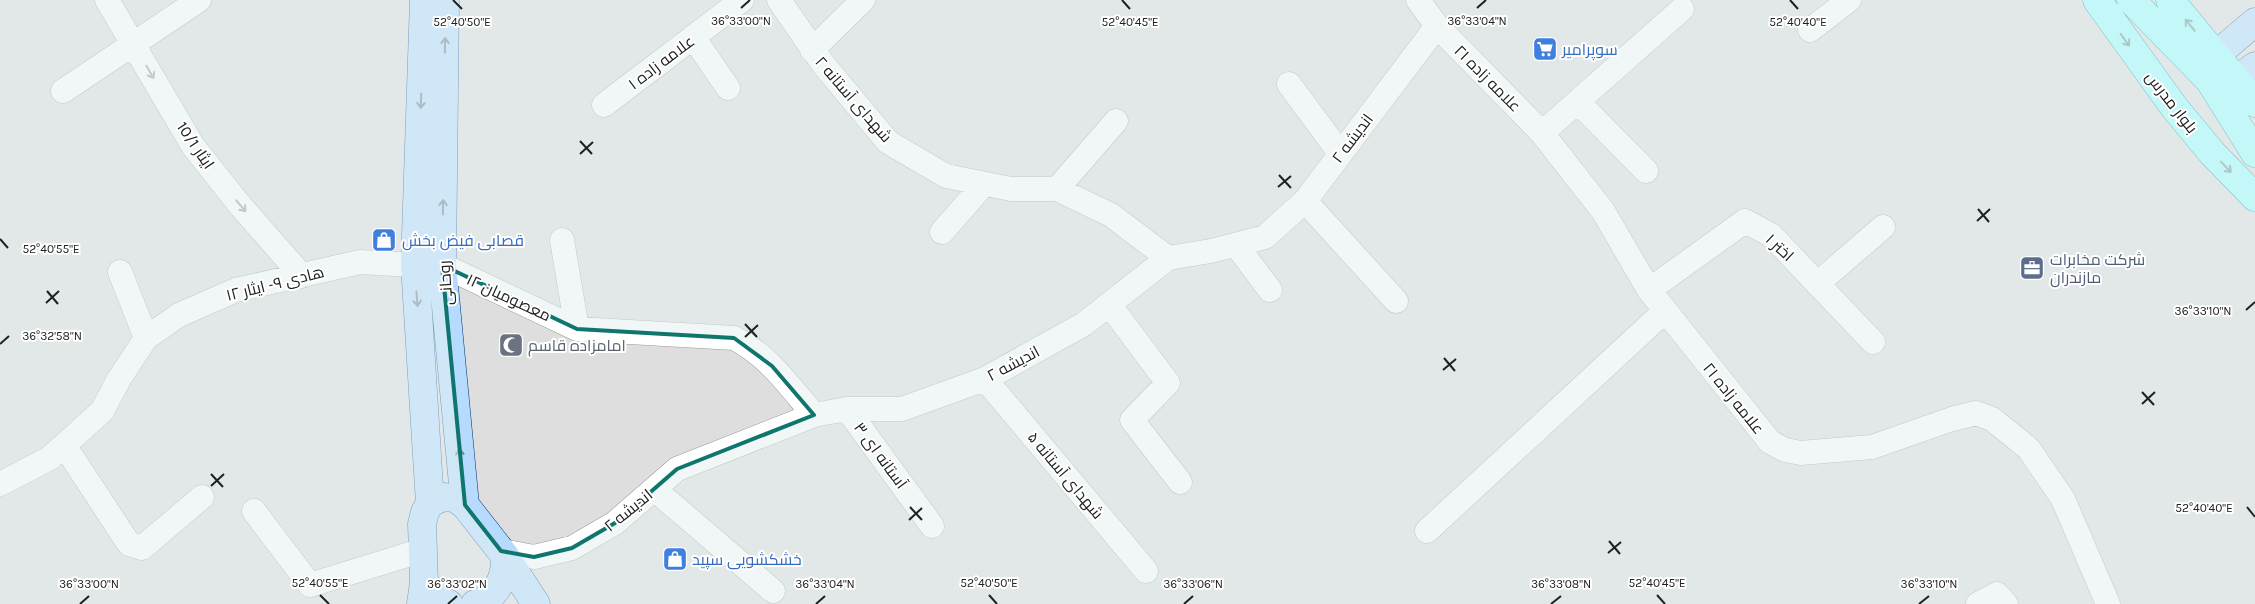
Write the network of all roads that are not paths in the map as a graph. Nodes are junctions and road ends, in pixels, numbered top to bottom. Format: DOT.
graph roads {
  1 [pos="107,0"];
  2 [pos="199,0"];
  3 [pos="424,0"];
  4 [pos="446,0"];
  5 [pos="742,0"];
  6 [pos="779,0"];
  7 [pos="863,0"];
  8 [pos="1418,0"];
  9 [pos="1849,0"];
  10 [pos="2096,0"];
  11 [pos="2131,0"];
  12 [pos="2170,0"];
  13 [pos="1682,9"];
  14 [pos="2255,22"];
  15 [pos="1437,26"];
  16 [pos="1810,30"];
  17 [pos="693,37"];
  18 [pos="133,42"];
  19 [pos="812,50"];
  20 [pos="2229,71"];
  21 [pos="1289,84"];
  22 [pos="728,88"];
  23 [pos="63,91"];
  24 [pos="1578,102"];
  25 [pos="2255,103"];
  26 [pos="604,105"];
  27 [pos="1116,121"];
  28 [pos="1542,133"];
  29 [pos="1340,153"];
  30 [pos="2255,153"];
  31 [pos="1646,171"];
  32 [pos="984,184"];
  33 [pos="1057,189"];
  34 [pos="2255,197"];
  35 [pos="1305,201"];
  36 [pos="1883,227"];
  37 [pos="942,232"];
  38 [pos="562,240"];
  39 [pos="1236,245"];
  40 [pos="1168,258"];
  41 [pos="415,265"];
  42 [pos="442,266"];
  43 [pos="120,272"];
  44 [pos="302,276"];
  45 [pos="1817,284"];
  46 [pos="1270,290"];
  47 [pos="1649,290"];
  48 [pos="1396,301"];
  49 [pos="1109,304"];
  50 [pos="1666,311"];
  51 [pos="577,329"];
  52 [pos="146,338"];
  53 [pos="1873,342"];
  54 [pos="985,379"];
  55 [pos="847,409"];
  56 [pos="814,415"];
  57 [pos="64,445"];
  58 [pos="1180,482"];
  59 [pos="0,484"];
  60 [pos="654,488"];
  61 [pos="202,497"];
  62 [pos="430,502"];
  63 [pos="465,505"];
  64 [pos="254,511"];
  65 [pos="932,526"];
  66 [pos="1427,531"];
  67 [pos="423,550"];
  68 [pos="503,553"];
  69 [pos="1146,571"];
  70 [pos="773,591"];
  71 [pos="423,593"];
  72 [pos="2100,601"];
  73 [pos="480,603"];
  74 [pos="449,604"];
  75 [pos="536,604"];
  76 [pos="1978,604"];
  77 [pos="2006,604"];
  1 -- 18 [label="street, ایثار 10/1"];
  2 -- 18 [label="street"];
  3 -- 41 [label="main road, روحانی, one-way"];
  42 -- 4 [label="main road, روحانی, one-way"];
  5 -- 17 [label="street, علامه زاده ۱"];
  6 -- 19 [label="street, شهدای آستانه ۲"];
  7 -- 19 [label="street"];
  8 -- 15 [label="street, علامه زاده ۲۱"];
  9 -- 16 [label="street"];
  10 -- 34 [label="main road, بلوار مدرس, one-way"];
  11 -- 20 [label="main road"];
  20 -- 12 [label="main road, one-way"];
  13 -- 24 [label="street"];
  14 -- 20 [label="main road"];
  15 -- 28 [label="street, علامه زاده ۲۱"];
  15 -- 29 [label="street, اندیشه ۲"];
  17 -- 22 [label="street"];
  17 -- 26 [label="street, علامه زاده ۱"];
  18 -- 23 [label="street"];
  18 -- 44 [label="street, ایثار 10/1, one-way"];
  19 -- 32 [label="street, شهدای آستانه ۲"];
  20 -- 25 [label="main road"];
  20 -- 30 [label="main road"];
  21 -- 29 [label="street"];
  24 -- 28 [label="street"];
  24 -- 31 [label="street"];
  27 -- 33 [label="street"];
  28 -- 47 [label="street, علامه زاده ۲۱"];
  29 -- 35 [label="street, اندیشه ۲"];
  32 -- 33 [label="street, شهدای آستانه ۲"];
  32 -- 37 [label="street"];
  33 -- 40 [label="street, شهدای آستانه ۲"];
  35 -- 39 [label="street, اندیشه ۲"];
  35 -- 48 [label="street"];
  36 -- 45 [label="street"];
  38 -- 51 [label="street"];
  39 -- 40 [label="street, اندیشه ۲"];
  39 -- 46 [label="street"];
  40 -- 49 [label="street, اندیشه ۲"];
  41 -- 44 [label="street, هادی ۹- ایثار ۱۲"];
  41 -- 62 [label="main road, روحانی, one-way"];
  42 -- 51 [label="street, معصومیان ۱۲"];
  63 -- 42 [label="main road, روحانی, one-way"];
  43 -- 52 [label="street"];
  44 -- 52 [label="street, هادی ۹- ایثار ۱۲"];
  45 -- 47 [label="street, اختر ۱"];
  45 -- 53 [label="street, اختر ۱"];
  47 -- 50 [label="street, علامه زاده ۲۱"];
  49 -- 54 [label="street, اندیشه ۲"];
  49 -- 58 [label="street"];
  50 -- 66 [label="street"];
  50 -- 72 [label="street, علامه زاده ۲۱"];
  51 -- 56 [label="street, معصومیان ۱۲"];
  52 -- 57 [label="street, هادی ۹- ایثار ۱۲"];
  54 -- 55 [label="street, اندیشه ۲"];
  54 -- 69 [label="street, شهدای آستانه ۵"];
  55 -- 56 [label="street, اندیشه ۲"];
  55 -- 65 [label="street, آستانه ای ۳"];
  56 -- 60 [label="street, اندیشه ۲"];
  57 -- 59 [label="street, هادی ۹- ایثار ۱۲"];
  57 -- 61 [label="street"];
  60 -- 68 [label="street, اندیشه ۲"];
  60 -- 70 [label="street"];
  62 -- 63 [label="main road"];
  62 -- 67 [label="main road"];
  63 -- 68 [label="main road"];
  64 -- 67 [label="street"];
  67 -- 71 [label="main road"];
  68 -- 73 [label="main road"];
  68 -- 75 [label="main road"];
  71 -- 74 [label="main road"];
  76 -- 77 [label="street"];
}
